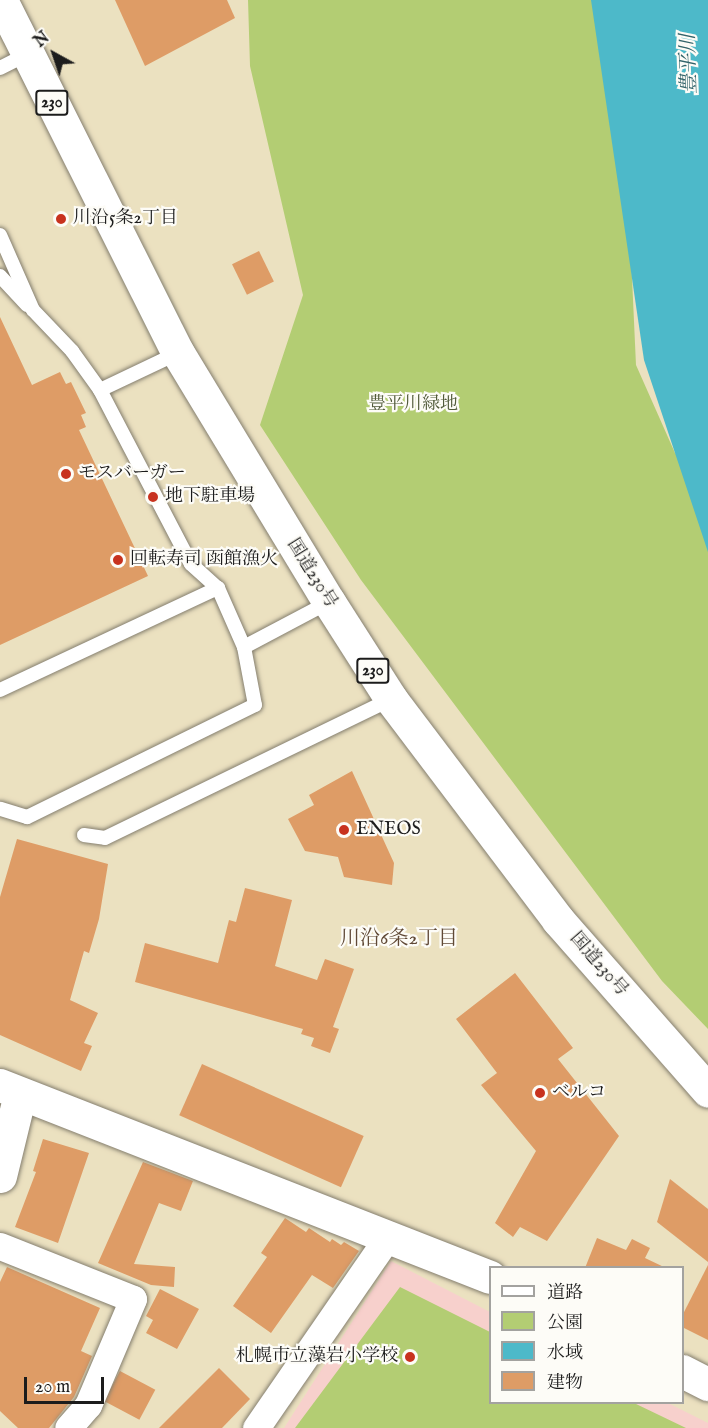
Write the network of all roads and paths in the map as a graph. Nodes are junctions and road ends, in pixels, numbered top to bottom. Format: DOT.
graph roads {
  1 [pos="1,0"];
  2 [pos="14,61"];
  3 [pos="0,235"];
  4 [pos="0,276"];
  5 [pos="33,310"];
  6 [pos="178,353"];
  7 [pos="100,390"];
  8 [pos="218,588"];
  9 [pos="328,602"];
  10 [pos="244,647"];
  11 [pos="0,690"];
  12 [pos="392,699"];
  13 [pos="0,809"];
  14 [pos="84,835"];
  15 [pos="10,1090"];
  16 [pos="708,1091"];
  17 [pos="0,1176"];
  18 [pos="389,1235"];
  19 [pos="0,1246"];
  20 [pos="489,1277"];
  21 [pos="684,1372"];
  22 [pos="708,1384"];
  23 [pos="68,1428"];
  24 [pos="256,1428"];
  1 -- 2 [label="main road, 国道230号 / 230"];
  2 -- 6 [label="main road, 国道230号 / 230"];
  3 -- 5 [label="lane"];
  4 -- 5 [label="lane"];
  5 -- 7 [label="lane"];
  6 -- 7 [label="lane"];
  6 -- 9 [label="main road, 国道230号 / 230"];
  7 -- 8 [label="lane"];
  8 -- 10 [label="lane"];
  8 -- 11 [label="lane"];
  9 -- 10 [label="lane"];
  9 -- 12 [label="main road, 国道230号 / 230"];
  10 -- 13 [label="lane"];
  12 -- 14 [label="lane"];
  12 -- 16 [label="main road, 国道230号 / 230"];
  15 -- 17 [label="main road"];
  15 -- 18 [label="main road"];
  18 -- 20 [label="main road"];
  18 -- 24 [label="street"];
  19 -- 23 [label="street"];
  21 -- 22 [label="main road"];
}
